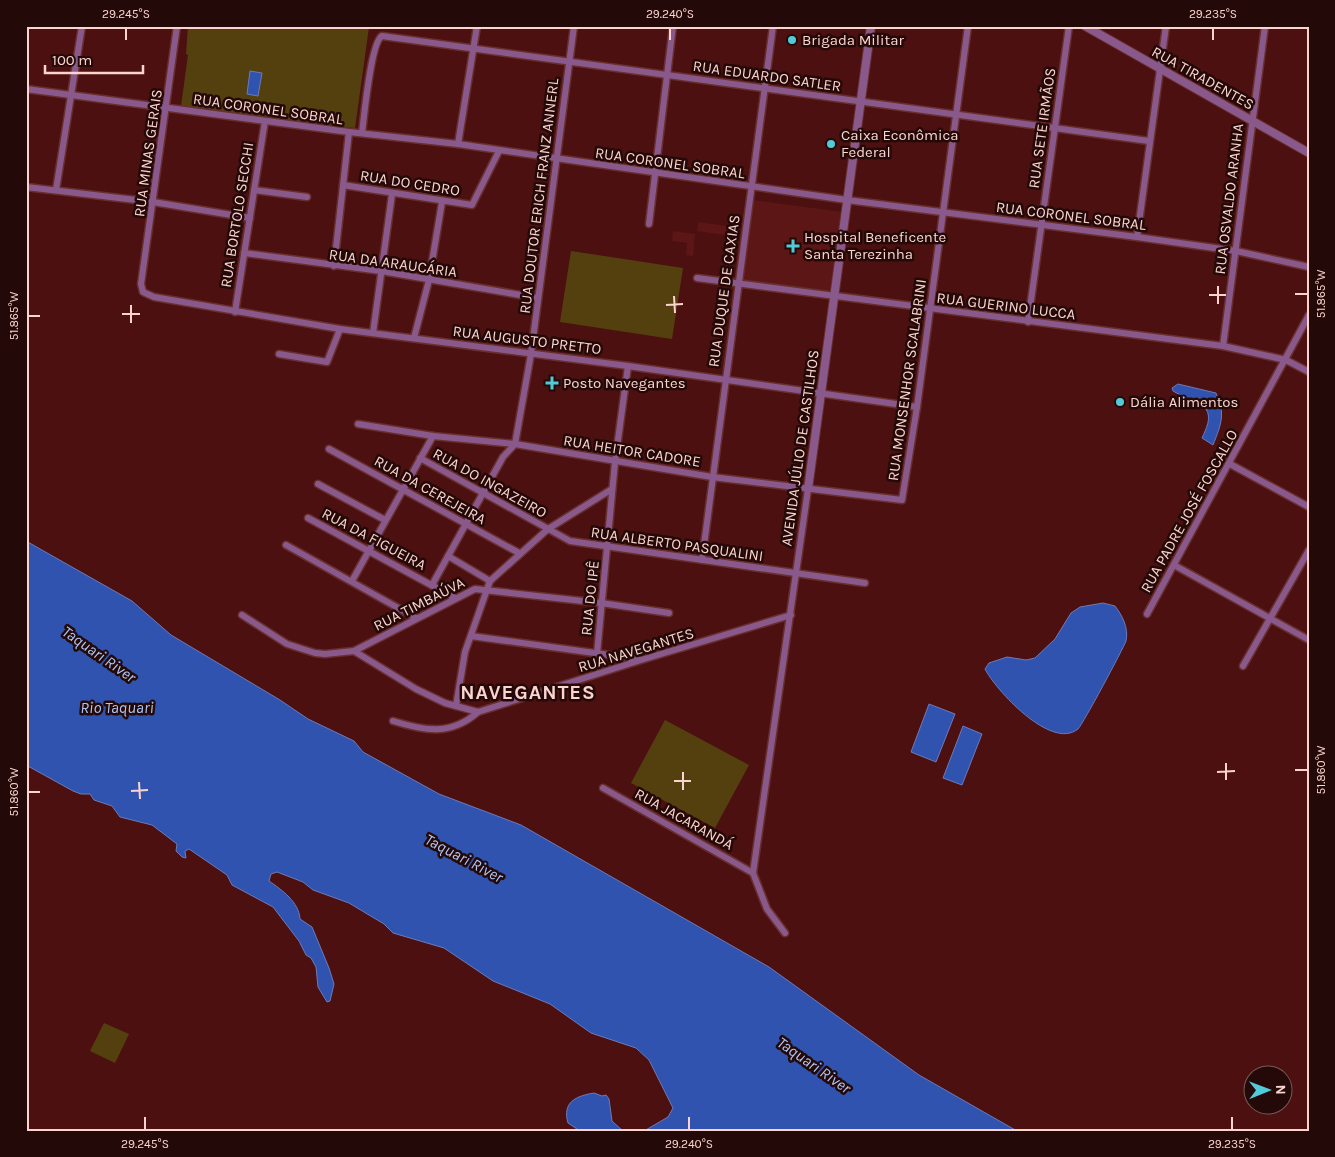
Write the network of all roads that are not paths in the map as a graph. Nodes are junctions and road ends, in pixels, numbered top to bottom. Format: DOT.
graph roads {
  1 [pos="82,26"];
  2 [pos="177,26"];
  3 [pos="477,26"];
  4 [pos="574,26"];
  5 [pos="673,26"];
  6 [pos="773,26"];
  7 [pos="871,26"];
  8 [pos="968,26"];
  9 [pos="1069,26"];
  10 [pos="1084,26"];
  11 [pos="1166,26"];
  12 [pos="1265,26"];
  13 [pos="474,50"];
  14 [pos="569,62"];
  15 [pos="1160,70"];
  16 [pos="666,75"];
  17 [pos="26,88"];
  18 [pos="763,89"];
  19 [pos="70,94"];
  20 [pos="860,101"];
  21 [pos="168,108"];
  22 [pos="956,115"];
  23 [pos="1252,120"];
  24 [pos="265,121"];
  25 [pos="1055,128"];
  26 [pos="349,132"];
  27 [pos="362,133"];
  28 [pos="1149,141"];
  29 [pos="458,144"];
  30 [pos="499,151"];
  31 [pos="1309,153"];
  32 [pos="557,159"];
  33 [pos="656,173"];
  34 [pos="343,186"];
  35 [pos="26,187"];
  36 [pos="751,187"];
  37 [pos="56,190"];
  38 [pos="254,190"];
  39 [pos="392,194"];
  40 [pos="307,198"];
  41 [pos="847,200"];
  42 [pos="153,202"];
  43 [pos="442,202"];
  44 [pos="943,212"];
  45 [pos="250,218"];
  46 [pos="1041,223"];
  47 [pos="650,224"];
  48 [pos="1137,237"];
  49 [pos="1236,251"];
  50 [pos="244,253"];
  51 [pos="334,266"];
  52 [pos="1309,266"];
  53 [pos="381,271"];
  54 [pos="697,278"];
  55 [pos="429,280"];
  56 [pos="738,283"];
  57 [pos="141,284"];
  58 [pos="834,295"];
  59 [pos="538,298"];
  60 [pos="930,309"];
  61 [pos="235,312"];
  62 [pos="1309,314"];
  63 [pos="1028,322"];
  64 [pos="340,329"];
  65 [pos="373,334"];
  66 [pos="414,338"];
  67 [pos="1223,346"];
  68 [pos="279,354"];
  69 [pos="530,354"];
  70 [pos="1286,360"];
  71 [pos="628,366"];
  72 [pos="1309,372"];
  73 [pos="725,379"];
  74 [pos="822,395"];
  75 [pos="917,406"];
  76 [pos="358,424"];
  77 [pos="434,436"];
  78 [pos="515,444"];
  79 [pos="329,449"];
  80 [pos="420,458"];
  81 [pos="615,462"];
  82 [pos="1230,464"];
  83 [pos="712,476"];
  84 [pos="318,484"];
  85 [pos="402,488"];
  86 [pos="612,489"];
  87 [pos="808,489"];
  88 [pos="484,495"];
  89 [pos="902,500"];
  90 [pos="1309,507"];
  91 [pos="308,518"];
  92 [pos="385,520"];
  93 [pos="466,525"];
  94 [pos="548,529"];
  95 [pos="286,545"];
  96 [pos="607,546"];
  97 [pos="369,550"];
  98 [pos="1309,550"];
  99 [pos="519,553"];
  100 [pos="448,556"];
  101 [pos="702,560"];
  102 [pos="1174,565"];
  103 [pos="796,574"];
  104 [pos="490,580"];
  105 [pos="352,581"];
  106 [pos="865,583"];
  107 [pos="432,585"];
  108 [pos="488,588"];
  109 [pos="455,598"];
  110 [pos="601,603"];
  111 [pos="669,613"];
  112 [pos="1146,614"];
  113 [pos="242,615"];
  114 [pos="791,615"];
  115 [pos="416,618"];
  116 [pos="1270,618"];
  117 [pos="471,636"];
  118 [pos="1309,640"];
  119 [pos="354,651"];
  120 [pos="597,654"];
  121 [pos="641,660"];
  122 [pos="1243,666"];
  123 [pos="456,706"];
  124 [pos="478,712"];
  125 [pos="393,721"];
  126 [pos="603,788"];
  127 [pos="754,873"];
  128 [pos="784,932"];
  1 -- 19 [label="street"];
  2 -- 21 [label="street, RUA MINAS GERAIS"];
  3 -- 13 [label="street"];
  4 -- 14 [label="street, RUA DOUTOR ERICH FRANZ ANNERL"];
  5 -- 16 [label="street"];
  6 -- 18 [label="street, RUA DUQUE DE CAXIAS"];
  7 -- 20 [label="street, AVENIDA JÚLIO DE CASTILHOS"];
  8 -- 22 [label="street, RUA MONSENHOR SCALABRINI"];
  9 -- 25 [label="street, RUA SETE IRMÃOS"];
  10 -- 15 [label="street, RUA TIRADENTES"];
  11 -- 15 [label="street"];
  12 -- 23 [label="street, RUA OSVALDO ARANHA"];
  13 -- 14 [label="street, RUA EDUARDO SATLER"];
  13 -- 27 [label="street, RUA EDUARDO SATLER"];
  13 -- 29 [label="street"];
  14 -- 16 [label="street, RUA EDUARDO SATLER"];
  14 -- 32 [label="street, RUA DOUTOR ERICH FRANZ ANNERL"];
  15 -- 23 [label="street, RUA TIRADENTES"];
  15 -- 28 [label="street"];
  16 -- 18 [label="street, RUA EDUARDO SATLER"];
  16 -- 33 [label="street"];
  17 -- 19 [label="street, RUA CORONEL SOBRAL"];
  18 -- 20 [label="street, RUA EDUARDO SATLER"];
  18 -- 36 [label="street, RUA DUQUE DE CAXIAS"];
  19 -- 21 [label="street, RUA CORONEL SOBRAL"];
  19 -- 37 [label="street"];
  20 -- 22 [label="street, RUA EDUARDO SATLER"];
  20 -- 41 [label="street, AVENIDA JÚLIO DE CASTILHOS"];
  21 -- 24 [label="street, RUA CORONEL SOBRAL"];
  21 -- 42 [label="street, RUA MINAS GERAIS"];
  22 -- 25 [label="street, RUA EDUARDO SATLER"];
  22 -- 44 [label="street, RUA MONSENHOR SCALABRINI"];
  23 -- 31 [label="street, RUA TIRADENTES"];
  23 -- 49 [label="street, RUA OSVALDO ARANHA"];
  24 -- 26 [label="street, RUA CORONEL SOBRAL"];
  24 -- 38 [label="street, RUA BORTOLO SECCHI"];
  25 -- 28 [label="street, RUA EDUARDO SATLER"];
  25 -- 46 [label="street, RUA SETE IRMÃOS"];
  26 -- 27 [label="street, RUA CORONEL SOBRAL"];
  26 -- 34 [label="street"];
  27 -- 29 [label="street, RUA CORONEL SOBRAL"];
  28 -- 48 [label="street"];
  29 -- 30 [label="street, RUA CORONEL SOBRAL"];
  30 -- 32 [label="street, RUA CORONEL SOBRAL"];
  30 -- 43 [label="street, RUA DO CEDRO"];
  32 -- 33 [label="street, RUA CORONEL SOBRAL"];
  32 -- 59 [label="street, RUA DOUTOR ERICH FRANZ ANNERL"];
  33 -- 36 [label="street, RUA CORONEL SOBRAL"];
  33 -- 47 [label="street"];
  34 -- 39 [label="street, RUA DO CEDRO"];
  34 -- 51 [label="street"];
  35 -- 37 [label="street"];
  36 -- 41 [label="street, RUA CORONEL SOBRAL"];
  36 -- 56 [label="street, RUA DUQUE DE CAXIAS"];
  37 -- 42 [label="street"];
  38 -- 40 [label="street"];
  38 -- 45 [label="street, RUA BORTOLO SECCHI"];
  39 -- 43 [label="street, RUA DO CEDRO"];
  39 -- 53 [label="street"];
  41 -- 44 [label="street, RUA CORONEL SOBRAL"];
  41 -- 58 [label="street, AVENIDA JÚLIO DE CASTILHOS"];
  42 -- 45 [label="street"];
  42 -- 57 [label="street, RUA MINAS GERAIS"];
  43 -- 55 [label="street"];
  44 -- 46 [label="street, RUA CORONEL SOBRAL"];
  44 -- 60 [label="street, RUA MONSENHOR SCALABRINI"];
  45 -- 50 [label="street, RUA BORTOLO SECCHI"];
  46 -- 48 [label="street, RUA CORONEL SOBRAL"];
  46 -- 63 [label="street, RUA SETE IRMÃOS"];
  48 -- 49 [label="street, RUA CORONEL SOBRAL"];
  49 -- 52 [label="street, RUA CORONEL SOBRAL"];
  49 -- 67 [label="street, RUA OSVALDO ARANHA"];
  50 -- 51 [label="street, RUA DA ARAUCÁRIA"];
  50 -- 61 [label="street, RUA BORTOLO SECCHI"];
  51 -- 53 [label="street, RUA DA ARAUCÁRIA"];
  53 -- 55 [label="street, RUA DA ARAUCÁRIA"];
  53 -- 65 [label="street"];
  54 -- 56 [label="street, RUA GUERINO LUCCA"];
  55 -- 59 [label="street, RUA DA ARAUCÁRIA"];
  55 -- 66 [label="street"];
  56 -- 58 [label="street, RUA GUERINO LUCCA"];
  56 -- 73 [label="street, RUA DUQUE DE CAXIAS"];
  57 -- 61 [label="street, RUA AUGUSTO PRETTO"];
  58 -- 60 [label="street, RUA GUERINO LUCCA"];
  58 -- 74 [label="street, AVENIDA JÚLIO DE CASTILHOS"];
  59 -- 69 [label="street, RUA DOUTOR ERICH FRANZ ANNERL"];
  60 -- 63 [label="street, RUA GUERINO LUCCA"];
  60 -- 75 [label="street, RUA MONSENHOR SCALABRINI"];
  61 -- 64 [label="street, RUA AUGUSTO PRETTO"];
  62 -- 70 [label="street, RUA PADRE JOSÉ FOSCALLO"];
  63 -- 67 [label="street, RUA GUERINO LUCCA"];
  64 -- 65 [label="street, RUA AUGUSTO PRETTO"];
  64 -- 68 [label="street"];
  65 -- 66 [label="street, RUA AUGUSTO PRETTO"];
  66 -- 69 [label="street, RUA AUGUSTO PRETTO"];
  67 -- 70 [label="street, RUA GUERINO LUCCA"];
  69 -- 71 [label="street, RUA AUGUSTO PRETTO"];
  69 -- 78 [label="street, RUA DOUTOR ERICH FRANZ ANNERL"];
  70 -- 72 [label="street, RUA GUERINO LUCCA"];
  70 -- 82 [label="street, RUA PADRE JOSÉ FOSCALLO"];
  71 -- 73 [label="street, RUA AUGUSTO PRETTO"];
  71 -- 81 [label="street, RUA DO IPÊ"];
  73 -- 74 [label="street, RUA AUGUSTO PRETTO"];
  73 -- 83 [label="street, RUA DUQUE DE CAXIAS"];
  74 -- 75 [label="street, RUA AUGUSTO PRETTO"];
  74 -- 87 [label="street, AVENIDA JÚLIO DE CASTILHOS"];
  75 -- 89 [label="street, RUA MONSENHOR SCALABRINI"];
  76 -- 77 [label="street, RUA HEITOR CADORE"];
  77 -- 78 [label="street, RUA HEITOR CADORE"];
  77 -- 80 [label="street"];
  78 -- 81 [label="street, RUA HEITOR CADORE"];
  78 -- 88 [label="street, RUA DOUTOR ERICH FRANZ ANNERL"];
  79 -- 85 [label="street, RUA DA CEREJEIRA"];
  80 -- 85 [label="street"];
  80 -- 88 [label="street, RUA DO INGAZEIRO"];
  81 -- 83 [label="street, RUA HEITOR CADORE"];
  81 -- 86 [label="street, RUA DO IPÊ"];
  82 -- 90 [label="street"];
  82 -- 102 [label="street, RUA PADRE JOSÉ FOSCALLO"];
  83 -- 87 [label="street, RUA HEITOR CADORE"];
  83 -- 101 [label="street, RUA DUQUE DE CAXIAS"];
  84 -- 92 [label="street"];
  85 -- 92 [label="street"];
  85 -- 93 [label="street, RUA DA CEREJEIRA"];
  86 -- 94 [label="street"];
  86 -- 96 [label="street, RUA DO IPÊ"];
  87 -- 89 [label="street, RUA HEITOR CADORE"];
  87 -- 103 [label="street, AVENIDA JÚLIO DE CASTILHOS"];
  88 -- 93 [label="street, RUA DOUTOR ERICH FRANZ ANNERL"];
  88 -- 94 [label="street, RUA DO INGAZEIRO"];
  91 -- 97 [label="street, RUA DA FIGUEIRA"];
  92 -- 97 [label="street"];
  93 -- 99 [label="street, RUA DA CEREJEIRA"];
  93 -- 100 [label="street, RUA DOUTOR ERICH FRANZ ANNERL"];
  94 -- 96 [label="street, RUA ALBERTO PASQUALINI"];
  94 -- 99 [label="street"];
  95 -- 105 [label="street"];
  96 -- 101 [label="street, RUA ALBERTO PASQUALINI"];
  96 -- 110 [label="street, RUA DO IPÊ"];
  97 -- 105 [label="street"];
  97 -- 107 [label="street, RUA DA FIGUEIRA"];
  98 -- 116 [label="street"];
  99 -- 104 [label="street"];
  100 -- 104 [label="street"];
  100 -- 107 [label="street, RUA DOUTOR ERICH FRANZ ANNERL"];
  101 -- 103 [label="street, RUA ALBERTO PASQUALINI"];
  102 -- 112 [label="street, RUA PADRE JOSÉ FOSCALLO"];
  102 -- 116 [label="street"];
  103 -- 106 [label="street, RUA ALBERTO PASQUALINI"];
  103 -- 114 [label="street, AVENIDA JÚLIO DE CASTILHOS"];
  104 -- 108 [label="street, RUA TIMBAÚVA"];
  105 -- 115 [label="street"];
  107 -- 109 [label="street, RUA DA FIGUEIRA"];
  108 -- 109 [label="street, RUA TIMBAÚVA"];
  108 -- 110 [label="street"];
  108 -- 117 [label="street"];
  109 -- 115 [label="street, RUA TIMBAÚVA"];
  110 -- 111 [label="street"];
  110 -- 120 [label="street, RUA DO IPÊ"];
  113 -- 119 [label="street, RUA TIMBAÚVA"];
  114 -- 121 [label="street, RUA NAVEGANTES"];
  114 -- 127 [label="street, AVENIDA JÚLIO DE CASTILHOS"];
  115 -- 119 [label="street, RUA TIMBAÚVA"];
  116 -- 118 [label="street"];
  116 -- 122 [label="street"];
  117 -- 120 [label="street"];
  117 -- 123 [label="street"];
  119 -- 123 [label="street"];
  120 -- 121 [label="street"];
  121 -- 124 [label="street, RUA NAVEGANTES"];
  123 -- 124 [label="street"];
  124 -- 125 [label="street, RUA NAVEGANTES"];
  126 -- 127 [label="street, RUA JACARANDÁ"];
  127 -- 128 [label="street"];
}
